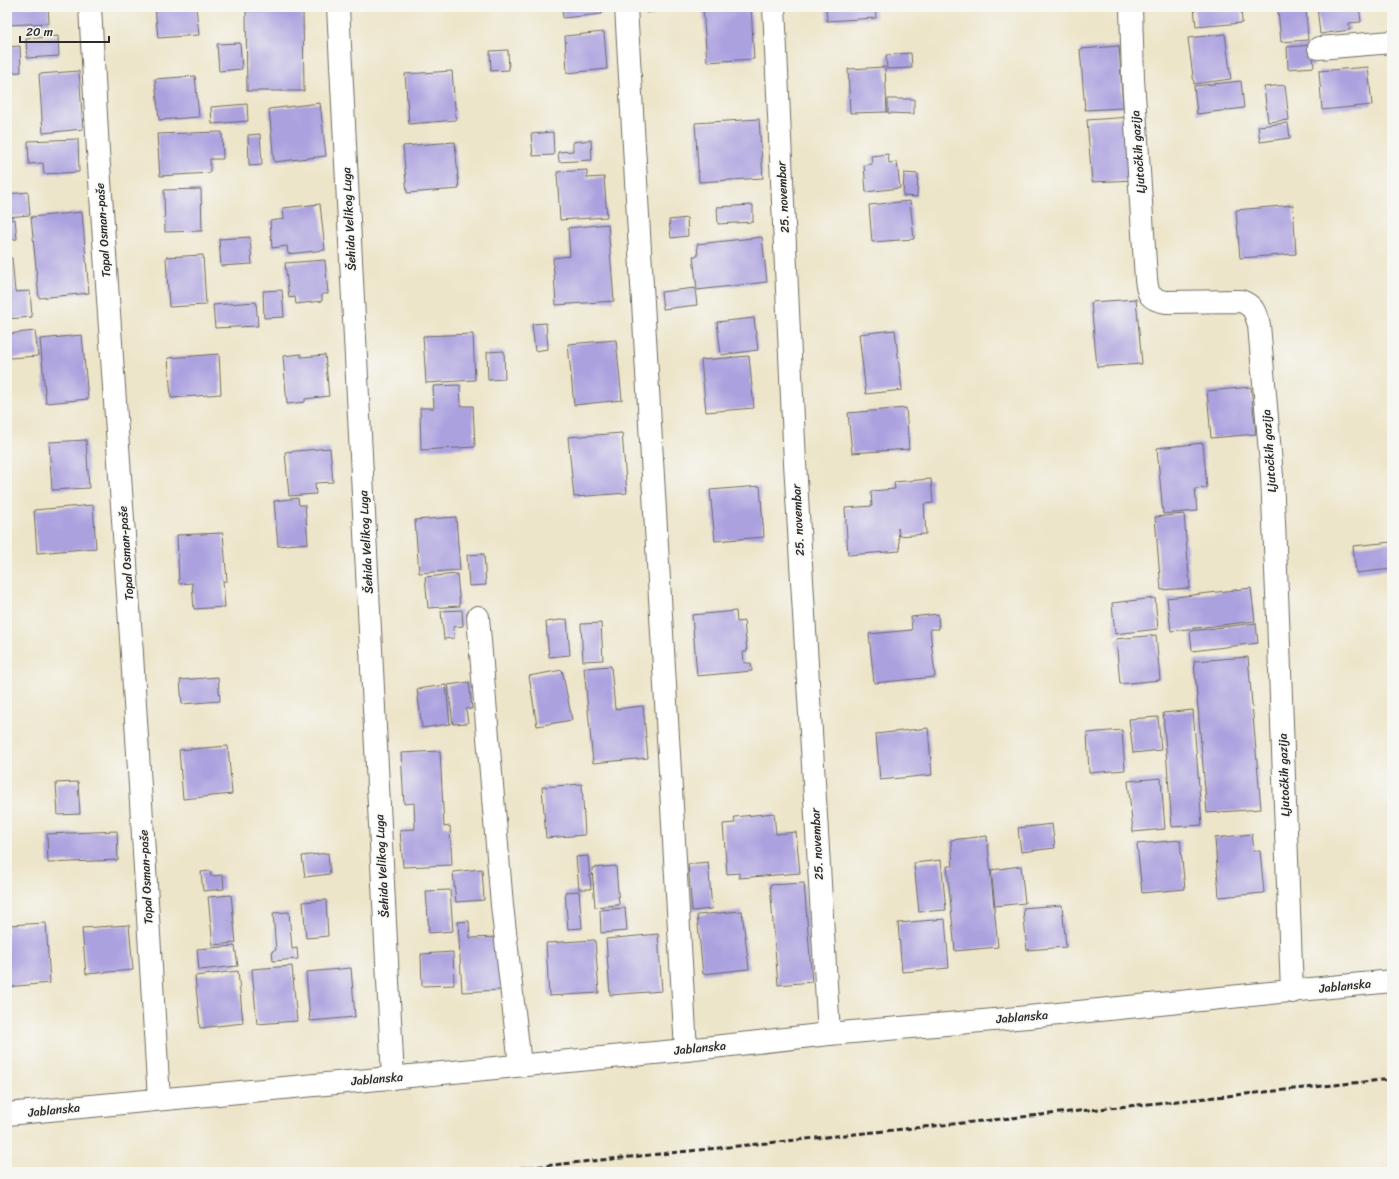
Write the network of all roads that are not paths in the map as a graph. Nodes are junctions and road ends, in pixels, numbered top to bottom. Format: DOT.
graph roads {
  1 [pos="90,7"];
  2 [pos="338,7"];
  3 [pos="626,7"];
  4 [pos="774,7"];
  5 [pos="1130,7"];
  6 [pos="1392,42"];
  7 [pos="1320,48"];
  8 [pos="478,617"];
  9 [pos="1392,981"];
  10 [pos="1292,992"];
  11 [pos="829,1034"];
  12 [pos="686,1050"];
  13 [pos="520,1065"];
  14 [pos="393,1078"];
  15 [pos="159,1099"];
  16 [pos="7,1114"];
  1 -- 15 [label="street, Topal Osman-paše"];
  2 -- 14 [label="street, Šehida Velikog Luga"];
  3 -- 12 [label="street"];
  4 -- 11 [label="street, 25. novembar"];
  5 -- 10 [label="street, Ljutočkih gazija"];
  6 -- 7 [label="street"];
  8 -- 13 [label="street"];
  9 -- 10 [label="street, Jablanska"];
  10 -- 11 [label="street, Jablanska"];
  11 -- 12 [label="street, Jablanska"];
  12 -- 13 [label="street, Jablanska"];
  13 -- 14 [label="street, Jablanska"];
  14 -- 15 [label="street, Jablanska"];
  15 -- 16 [label="street, Jablanska"];
}
